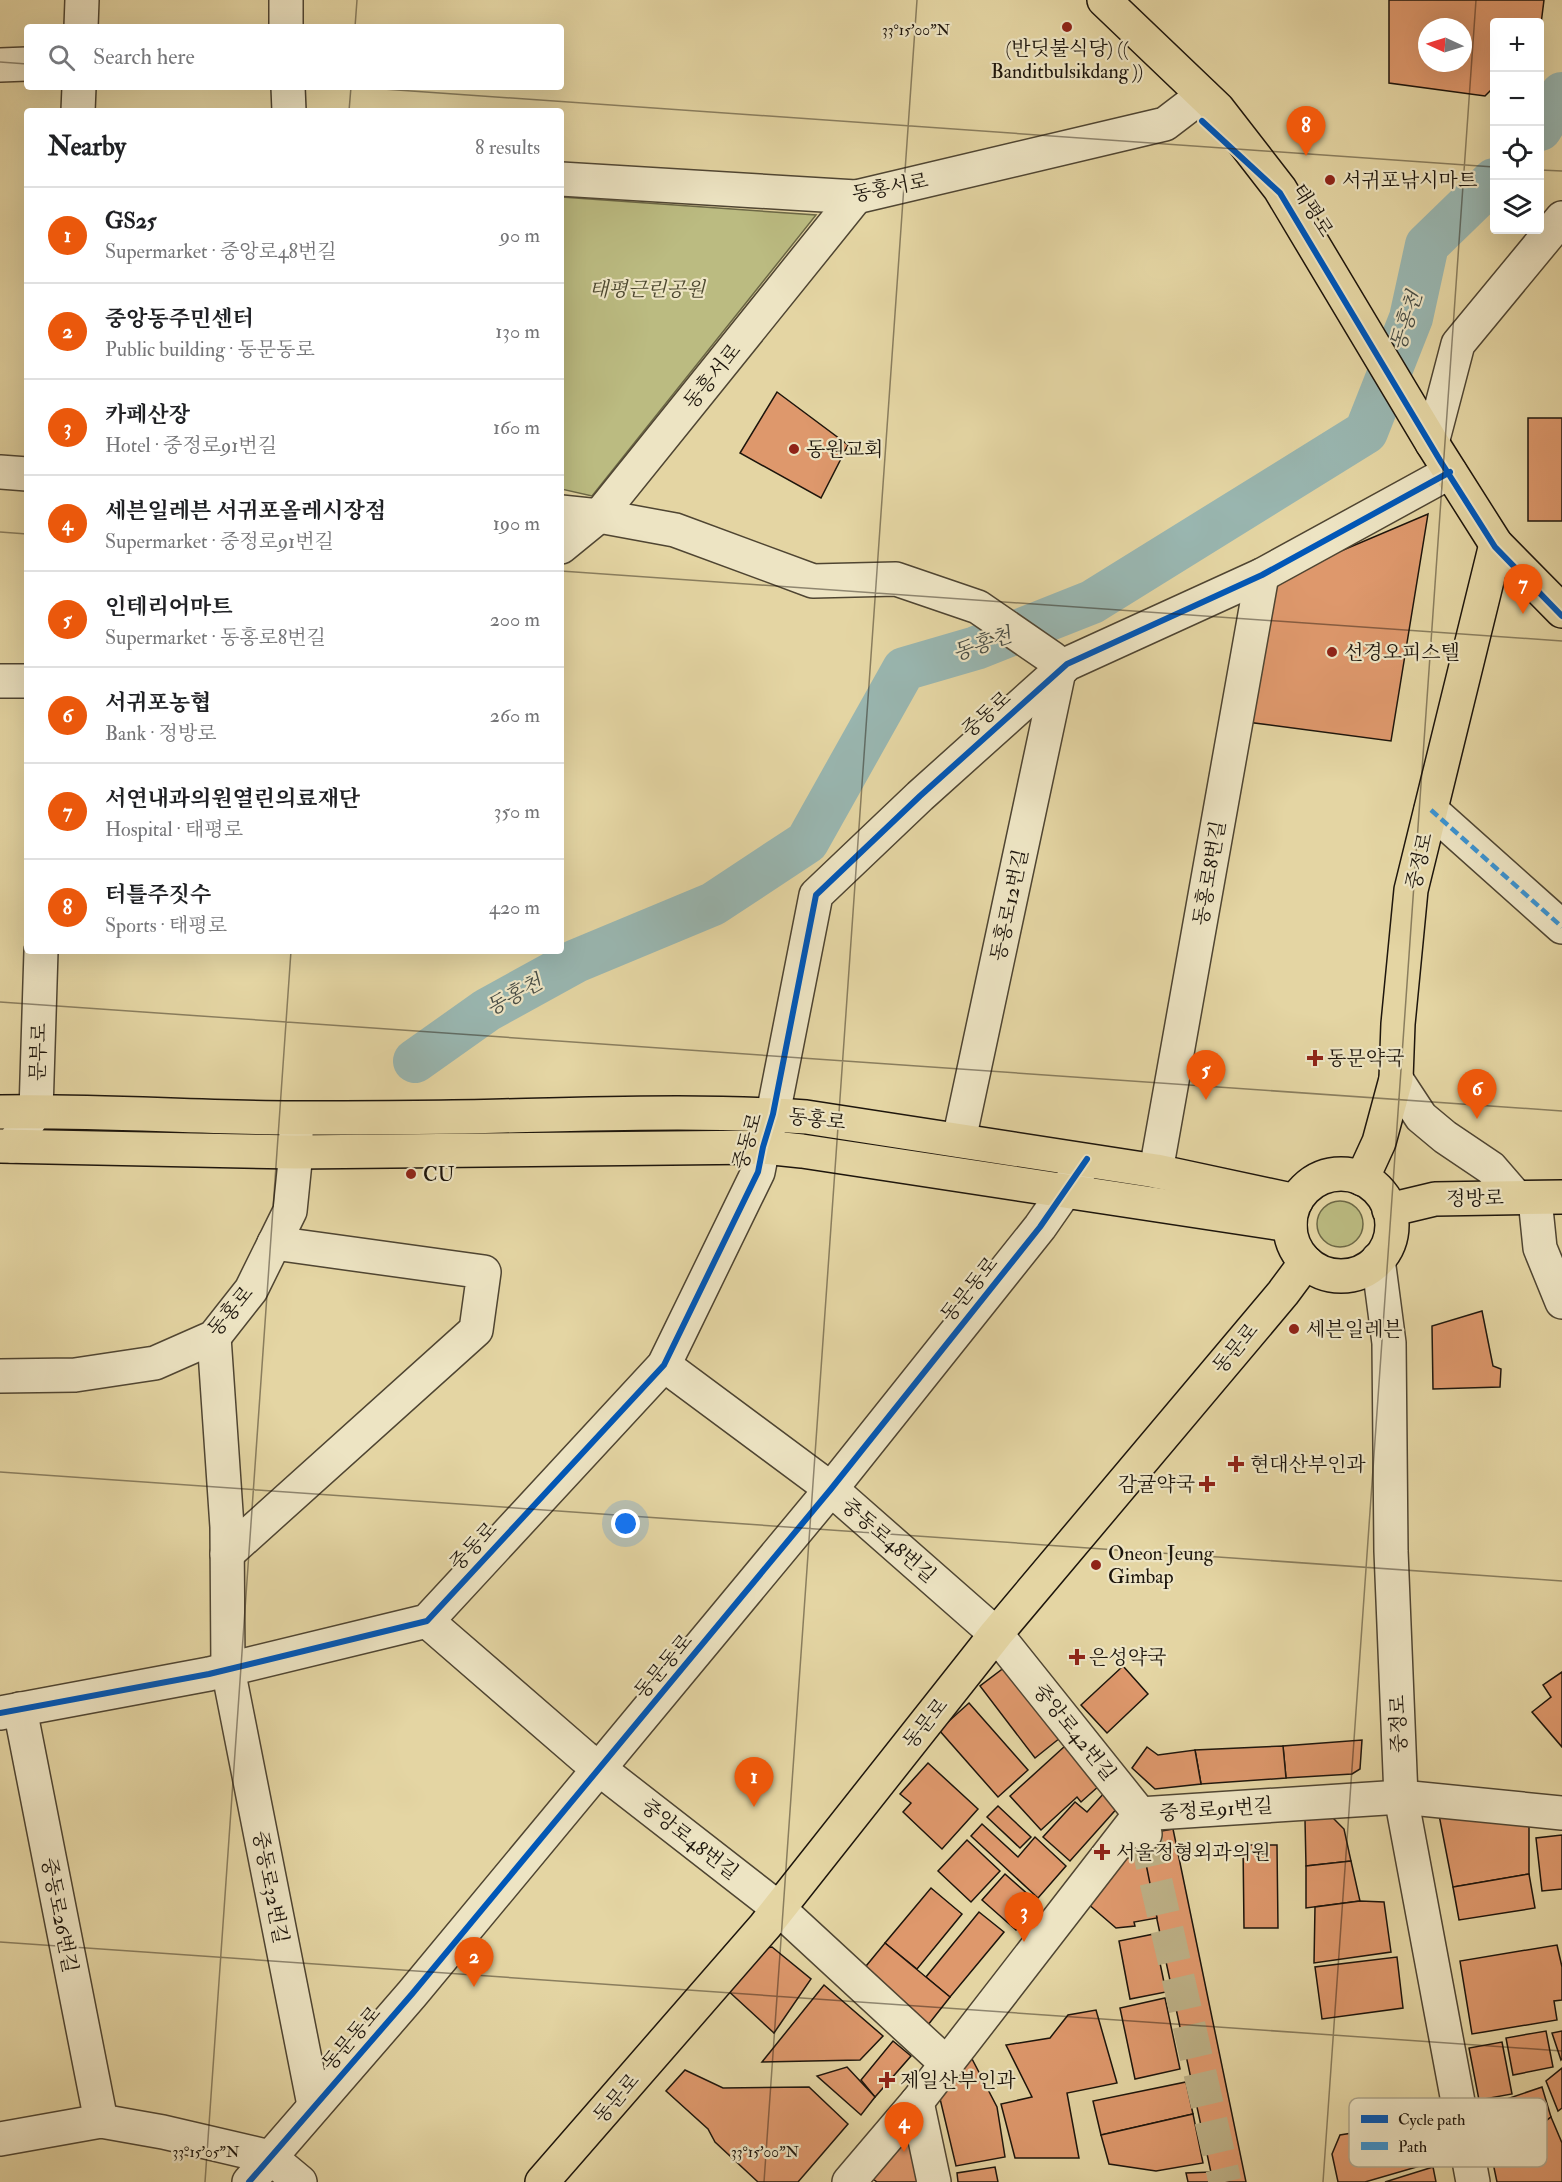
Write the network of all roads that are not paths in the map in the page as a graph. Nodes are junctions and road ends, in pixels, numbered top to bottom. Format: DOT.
graph roads {
  1 [pos="82,0"];
  2 [pos="286,0"];
  3 [pos="1105,0"];
  4 [pos="81,24"];
  5 [pos="286,24"];
  6 [pos="24,64"];
  7 [pos="0,65"];
  8 [pos="79,90"];
  9 [pos="288,90"];
  10 [pos="1203,95"];
  11 [pos="78,108"];
  12 [pos="289,108"];
  13 [pos="564,179"];
  14 [pos="856,197"];
  15 [pos="1562,218"];
  16 [pos="1429,437"];
  17 [pos="0,472"];
  18 [pos="1450,472"];
  19 [pos="24,474"];
  20 [pos="564,512"];
  21 [pos="599,516"];
  22 [pos="1496,544"];
  23 [pos="564,545"];
  24 [pos="1262,575"];
  25 [pos="1562,611"];
  26 [pos="1061,670"];
  27 [pos="0,681"];
  28 [pos="24,681"];
  29 [pos="1431,810"];
  30 [pos="1562,927"];
  31 [pos="41,954"];
  32 [pos="1396,1079"];
  33 [pos="36,1111"];
  34 [pos="0,1112"];
  35 [pos="773,1114"];
  36 [pos="296,1118"];
  37 [pos="959,1140"];
  38 [pos="6,1146"];
  39 [pos="763,1148"];
  40 [pos="296,1152"];
  41 [pos="1087,1159"];
  42 [pos="1156,1171"];
  43 [pos="1362,1179"];
  44 [pos="1066,1191"];
  45 [pos="1537,1198"];
  46 [pos="1389,1210"];
  47 [pos="1293,1213"];
  48 [pos="274,1243"];
  49 [pos="1378,1259"];
  50 [pos="1306,1262"];
  51 [pos="1562,1302"];
  52 [pos="214,1337"];
  53 [pos="664,1365"];
  54 [pos="0,1376"];
  55 [pos="831,1489"];
  56 [pos="227,1554"];
  57 [pos="427,1621"];
  58 [pos="996,1635"];
  59 [pos="228,1670"];
  60 [pos="10,1711"];
  61 [pos="600,1769"];
  62 [pos="1401,1797"];
  63 [pos="1562,1813"];
  64 [pos="1142,1824"];
  65 [pos="778,1908"];
  66 [pos="947,2064"];
  67 [pos="1457,2098"];
  68 [pos="917,2102"];
  69 [pos="314,2104"];
  70 [pos="101,2121"];
  71 [pos="0,2139"];
  72 [pos="270,2157"];
  73 [pos="1470,2167"];
  74 [pos="249,2182"];
  75 [pos="300,2182"];
  76 [pos="542,2182"];
  77 [pos="849,2182"];
  78 [pos="934,2182"];
  79 [pos="1473,2182"];
  1 -- 4 [label="street"];
  2 -- 5 [label="street"];
  3 -- 10 [label="main road, 태평로"];
  6 -- 7 [label="street"];
  8 -- 11 [label="street"];
  9 -- 12 [label="street"];
  10 -- 14 [label="street, 동홍서로"];
  10 -- 16 [label="main road, 태평로"];
  13 -- 14 [label="street, 동홍서로"];
  14 -- 21 [label="street, 동흥서로"];
  15 -- 16 [label="street"];
  16 -- 18 [label="main road"];
  17 -- 19 [label="street"];
  18 -- 22 [label="main road"];
  18 -- 24 [label="street, 중동로"];
  20 -- 21 [label="street"];
  21 -- 23 [label="street, 동흥서로"];
  21 -- 26 [label="street"];
  22 -- 25 [label="main road"];
  22 -- 29 [label="main road, 중정로"];
  24 -- 26 [label="street, 중동로"];
  24 -- 42 [label="street, 동홍로8번길"];
  26 -- 35 [label="street, 중동로"];
  26 -- 37 [label="street, 동홍로12번길"];
  27 -- 28 [label="street"];
  29 -- 30 [label="street"];
  29 -- 32 [label="main road, 중정로"];
  31 -- 33 [label="street, 문부로"];
  32 -- 43 [label="main road, 중정로"];
  32 -- 45 [label="street"];
  33 -- 34 [label="main road, 동홍로"];
  33 -- 36 [label="main road, 동홍로"];
  33 -- 38 [label="street"];
  35 -- 36 [label="main road, 동홍로"];
  35 -- 37 [label="main road, 동홍로"];
  35 -- 39 [label="street, 중동로"];
  36 -- 40 [label="street, 동홍로"];
  37 -- 41 [label="main road, 동홍로"];
  38 -- 40 [label="main road, 동홍로"];
  39 -- 40 [label="main road, 동홍로"];
  39 -- 44 [label="main road, 동홍로"];
  39 -- 53 [label="street, 중동로"];
  40 -- 48 [label="street, 동홍로"];
  41 -- 42 [label="main road, 동홍로"];
  41 -- 44 [label="street, 동문동로"];
  42 -- 47 [label="main road, 동홍로"];
  43 -- 46 [label="main road"];
  43 -- 47 [label="main road"];
  44 -- 47 [label="main road, 동홍로"];
  44 -- 55 [label="street, 동문동로"];
  45 -- 46 [label="main road, 정방로"];
  45 -- 51 [label="street"];
  46 -- 49 [label="main road"];
  47 -- 50 [label="main road"];
  48 -- 52 [label="street, 동홍로"];
  48 -- 56 [label="street"];
  49 -- 50 [label="main road"];
  49 -- 62 [label="street, 중정로"];
  50 -- 58 [label="main road, 동문로"];
  52 -- 54 [label="street, 동홍로"];
  52 -- 56 [label="street"];
  53 -- 55 [label="street, 중동로48번길"];
  53 -- 57 [label="street, 중동로"];
  55 -- 58 [label="street, 중동로48번길"];
  55 -- 61 [label="street, 동문동로"];
  56 -- 59 [label="street"];
  57 -- 59 [label="street"];
  57 -- 61 [label="street, 중앙로48번길"];
  58 -- 64 [label="street, 중앙로42번길"];
  58 -- 65 [label="main road, 동문로"];
  59 -- 60 [label="street"];
  59 -- 69 [label="street, 중동로32번길"];
  60 -- 70 [label="street, 중동로26번길"];
  61 -- 65 [label="street, 중앙로48번길"];
  61 -- 69 [label="street, 동문동로"];
  62 -- 63 [label="street, 중정로91번길"];
  62 -- 64 [label="street, 중정로91번길"];
  62 -- 67 [label="street, 중정로"];
  64 -- 66 [label="street, 중정로91번길"];
  65 -- 66 [label="street, 중앙로48번길"];
  65 -- 76 [label="main road, 동문로"];
  66 -- 68 [label="street, 중정로91번길"];
  68 -- 77 [label="street, 중정로91번길"];
  68 -- 78 [label="street"];
  69 -- 72 [label="street, 동문동로"];
  70 -- 71 [label="street"];
  70 -- 72 [label="street"];
  72 -- 74 [label="street, 동문동로"];
  72 -- 75 [label="street"];
  73 -- 79 [label="street, 중정로"];
}
